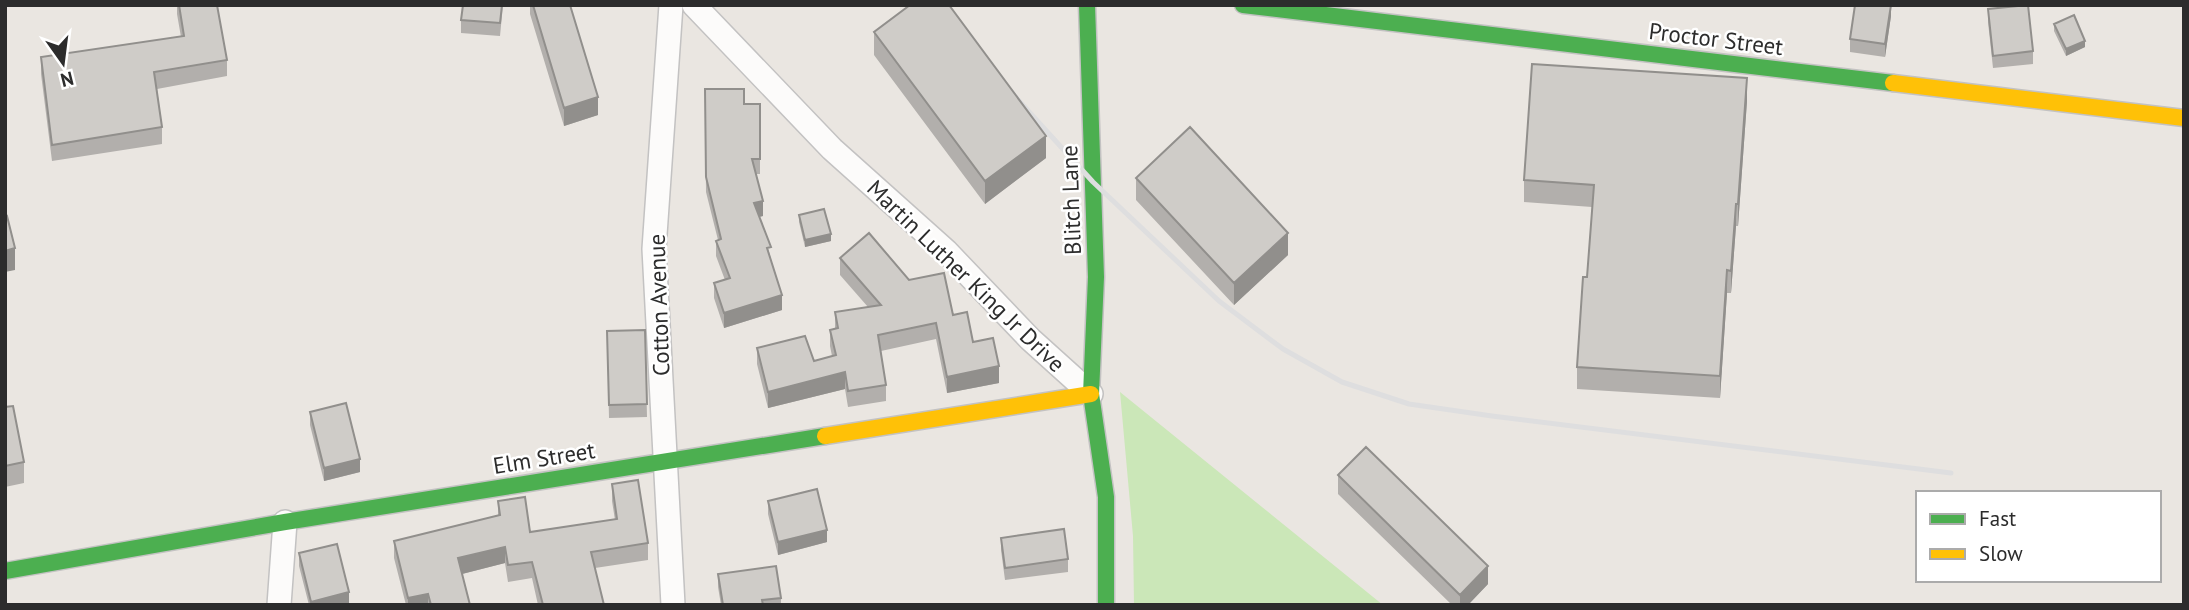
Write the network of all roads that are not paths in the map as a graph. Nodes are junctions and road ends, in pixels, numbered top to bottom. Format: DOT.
graph roads {
  1 [pos="671,5"];
  2 [pos="694,5"];
  3 [pos="1087,5"];
  4 [pos="1243,5"];
  5 [pos="2184,118"];
  6 [pos="1091,394"];
  7 [pos="666,462"];
  8 [pos="285,522"];
  9 [pos="5,571"];
  10 [pos="279,605"];
  11 [pos="673,605"];
  12 [pos="1106,605"];
  1 -- 7 [label="street, Cotton Avenue"];
  2 -- 6 [label="street, Martin Luther King Jr Drive"];
  3 -- 6 [label="street, Blitch Lane"];
  4 -- 5 [label="street, Proctor Street"];
  6 -- 7 [label="street, Elm Street"];
  6 -- 12 [label="street"];
  7 -- 8 [label="street, Elm Street"];
  7 -- 11 [label="street, Cotton Avenue"];
  8 -- 9 [label="street, Elm Street"];
  8 -- 10 [label="street"];
}
